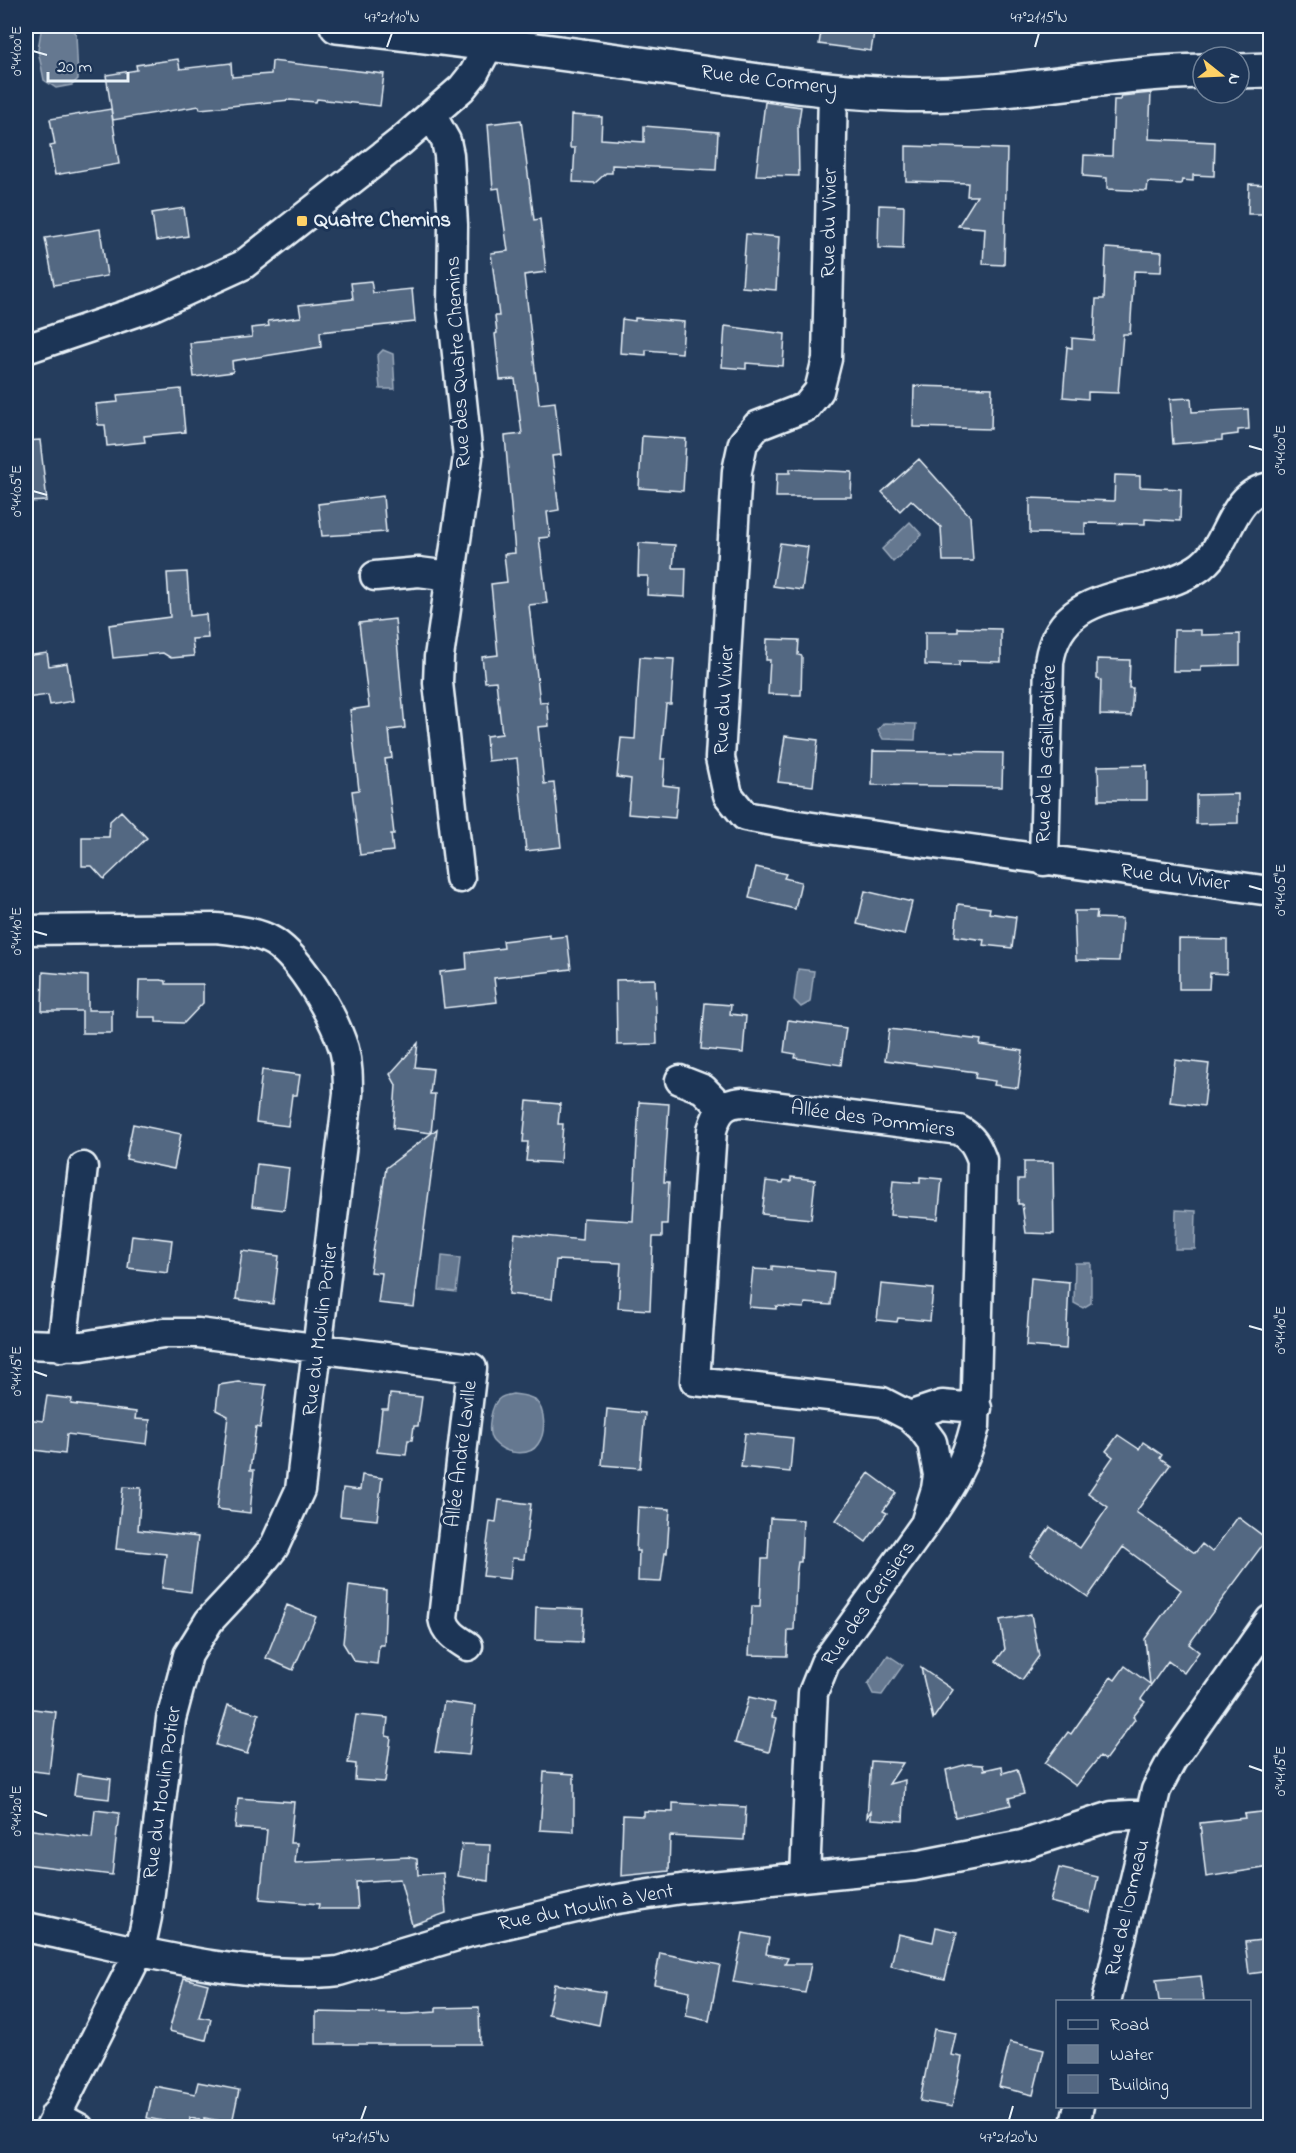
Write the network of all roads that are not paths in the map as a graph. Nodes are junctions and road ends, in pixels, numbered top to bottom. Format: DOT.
graph roads {
  1 [pos="337,26"];
  2 [pos="493,34"];
  3 [pos="1251,70"];
  4 [pos="1270,70"];
  5 [pos="1191,71"];
  6 [pos="833,91"];
  7 [pos="432,116"];
  8 [pos="26,349"];
  9 [pos="1270,487"];
  10 [pos="375,576"];
  11 [pos="450,576"];
  12 [pos="1044,861"];
  13 [pos="460,878"];
  14 [pos="1270,891"];
  15 [pos="26,930"];
  16 [pos="680,1080"];
  17 [pos="722,1108"];
  18 [pos="83,1167"];
  19 [pos="26,1344"];
  20 [pos="62,1347"];
  21 [pos="319,1347"];
  22 [pos="977,1408"];
  23 [pos="909,1416"];
  24 [pos="925,1524"];
  25 [pos="1268,1630"];
  26 [pos="468,1646"];
  27 [pos="1150,1814"];
  28 [pos="806,1876"];
  29 [pos="26,1927"];
  30 [pos="140,1950"];
  31 [pos="1106,2000"];
  32 [pos="1079,2108"];
  33 [pos="62,2123"];
  34 [pos="1074,2127"];
  1 -- 2 [label="main road, Rue de Cormery"];
  2 -- 6 [label="main road, Rue de Cormery"];
  2 -- 7 [label="street"];
  3 -- 4 [label="main road"];
  5 -- 6 [label="main road, Rue de Cormery"];
  6 -- 12 [label="street, Rue du Vivier"];
  7 -- 8 [label="street"];
  7 -- 11 [label="street, Rue des Quatre Chemins"];
  9 -- 12 [label="street, Rue de la Gaillardière"];
  10 -- 11 [label="street"];
  11 -- 13 [label="street, Rue des Quatre Chemins"];
  12 -- 14 [label="street, Rue du Vivier"];
  15 -- 21 [label="street, Rue du Moulin Potier"];
  16 -- 17 [label="street"];
  17 -- 22 [label="street, Allée des Pommiers"];
  17 -- 23 [label="street, Rue des Cerisiers"];
  18 -- 20 [label="street"];
  19 -- 20 [label="street"];
  20 -- 21 [label="street"];
  21 -- 26 [label="street, Allée André Laville"];
  21 -- 30 [label="street, Rue du Moulin Potier"];
  22 -- 23 [label="street"];
  22 -- 24 [label="street, Allée des Pommiers"];
  23 -- 24 [label="street, Rue des Cerisiers"];
  24 -- 28 [label="street, Rue des Cerisiers"];
  25 -- 27 [label="street, Rue de l'Ormeau"];
  27 -- 28 [label="street, Rue du Moulin à Vent"];
  27 -- 31 [label="street, Rue de l'Ormeau"];
  28 -- 30 [label="street, Rue du Moulin à Vent"];
  29 -- 30 [label="street, Rue du Moulin à Vent"];
  30 -- 33 [label="street, Rue du Moulin Potier"];
  32 -- 34 [label="street"];
}
